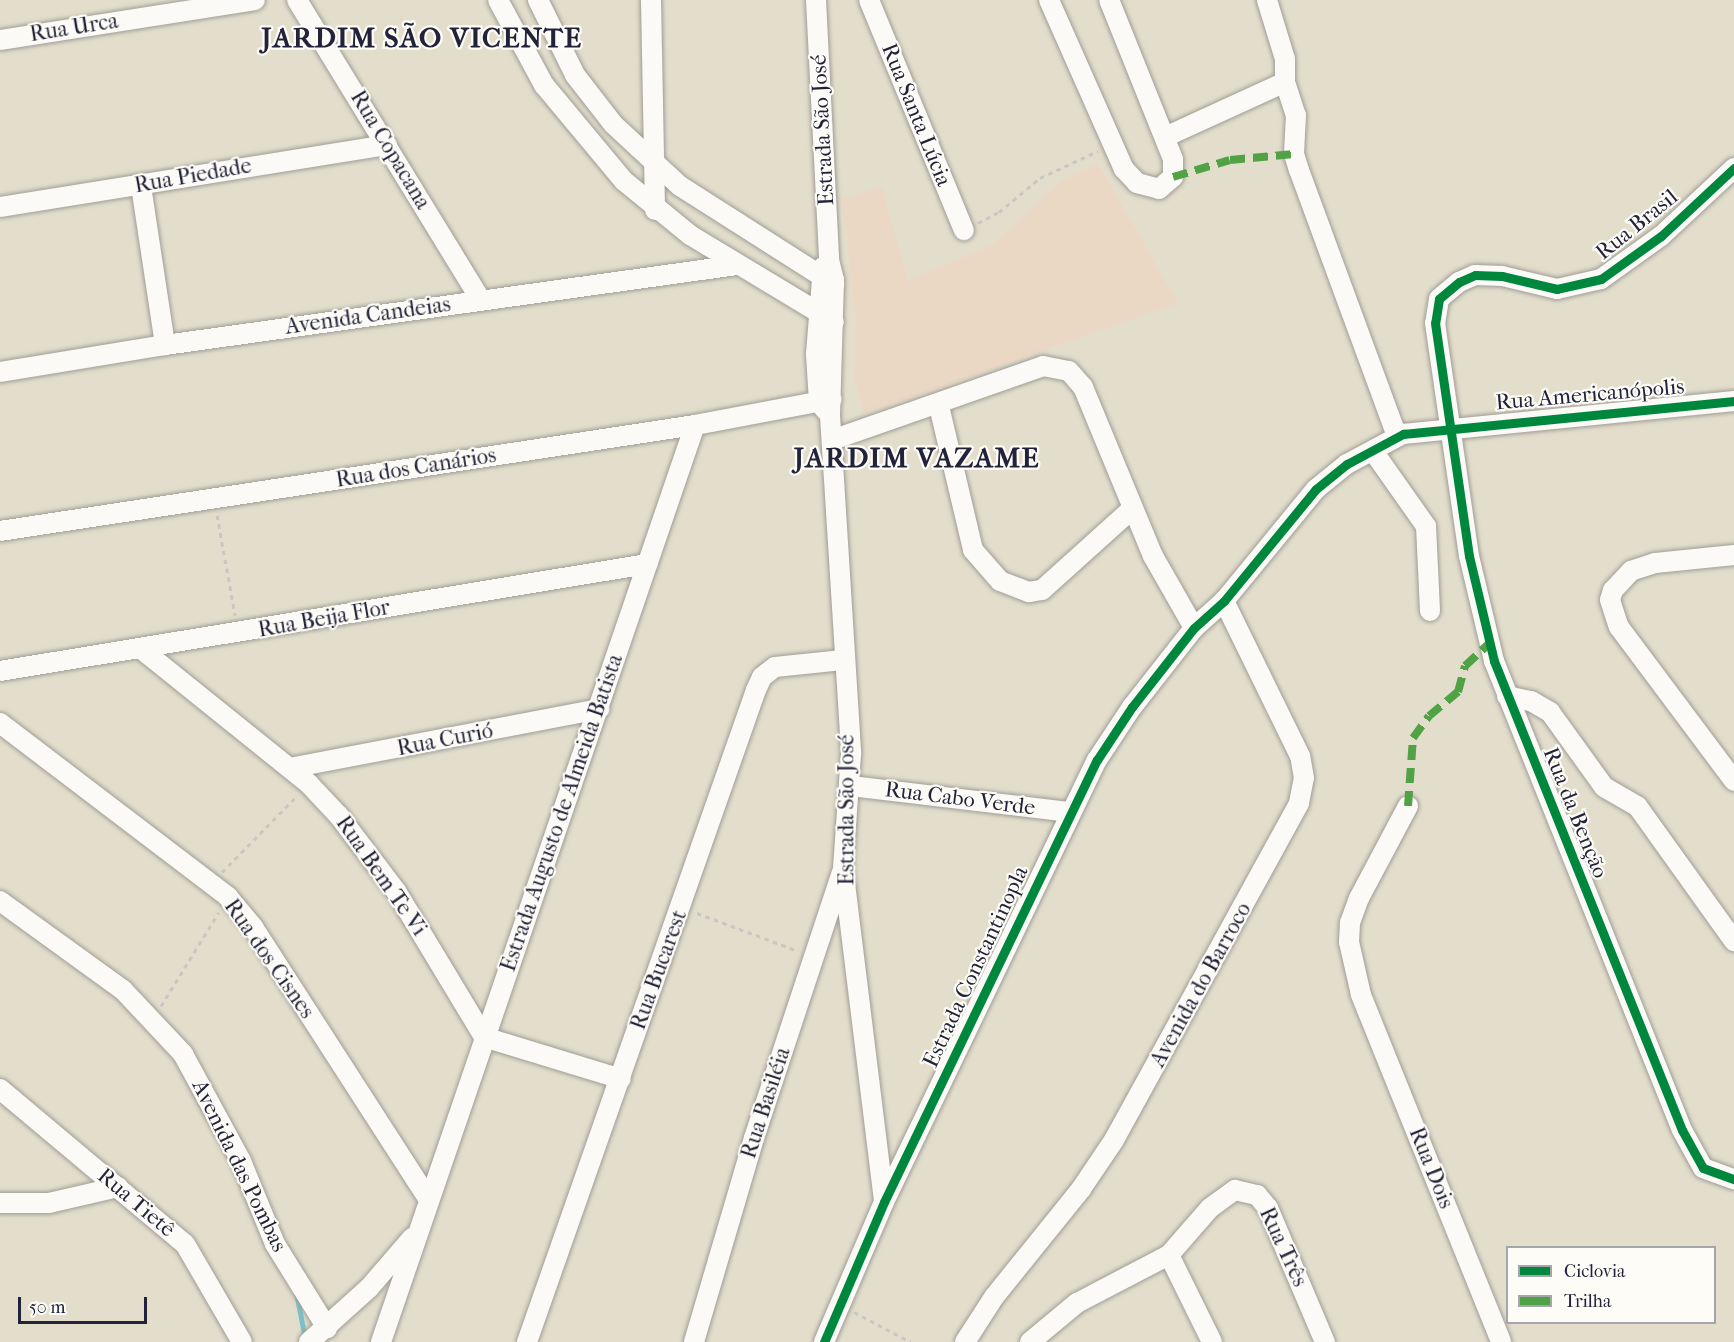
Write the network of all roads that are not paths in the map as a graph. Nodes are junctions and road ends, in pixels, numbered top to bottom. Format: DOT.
graph roads {
  1 [pos="255,0"];
  2 [pos="297,0"];
  3 [pos="498,0"];
  4 [pos="538,0"];
  5 [pos="651,0"];
  6 [pos="816,0"];
  7 [pos="868,0"];
  8 [pos="1049,0"];
  9 [pos="1109,0"];
  10 [pos="1267,0"];
  11 [pos="0,40"];
  12 [pos="1285,82"];
  13 [pos="1165,137"];
  14 [pos="387,145"];
  15 [pos="656,166"];
  16 [pos="1734,168"];
  17 [pos="141,186"];
  18 [pos="0,207"];
  19 [pos="655,210"];
  20 [pos="964,230"];
  21 [pos="737,265"];
  22 [pos="827,274"];
  23 [pos="481,300"];
  24 [pos="826,318"];
  25 [pos="165,345"];
  26 [pos="0,372"];
  27 [pos="1734,401"];
  28 [pos="827,406"];
  29 [pos="939,406"];
  30 [pos="695,425"];
  31 [pos="1450,426"];
  32 [pos="1408,434"];
  33 [pos="831,440"];
  34 [pos="1373,451"];
  35 [pos="1132,509"];
  36 [pos="0,531"];
  37 [pos="1734,555"];
  38 [pos="647,564"];
  39 [pos="1224,601"];
  40 [pos="1430,611"];
  41 [pos="1194,628"];
  42 [pos="140,648"];
  43 [pos="843,660"];
  44 [pos="0,671"];
  45 [pos="1508,696"];
  46 [pos="599,710"];
  47 [pos="0,723"];
  48 [pos="290,768"];
  49 [pos="1734,781"];
  50 [pos="851,786"];
  51 [pos="1408,806"];
  52 [pos="1070,812"];
  53 [pos="843,867"];
  54 [pos="0,901"];
  55 [pos="1734,941"];
  56 [pos="484,1037"];
  57 [pos="621,1079"];
  58 [pos="0,1089"];
  59 [pos="1734,1179"];
  60 [pos="118,1187"];
  61 [pos="429,1200"];
  62 [pos="884,1202"];
  63 [pos="0,1203"];
  64 [pos="420,1229"];
  65 [pos="1169,1255"];
  66 [pos="319,1337"];
  67 [pos="242,1342"];
  68 [pos="381,1342"];
  69 [pos="527,1342"];
  70 [pos="694,1342"];
  71 [pos="824,1342"];
  72 [pos="965,1342"];
  73 [pos="1030,1342"];
  74 [pos="1212,1342"];
  75 [pos="1325,1342"];
  76 [pos="1501,1342"];
  1 -- 11 [label="street, Rua Urca"];
  2 -- 14 [label="street, Rua Copacana"];
  3 -- 19 [label="street"];
  4 -- 15 [label="street"];
  5 -- 15 [label="street"];
  6 -- 22 [label="street, Estrada São José"];
  7 -- 20 [label="street, Rua Santa Lúcia"];
  8 -- 13 [label="street"];
  9 -- 13 [label="street"];
  10 -- 12 [label="street"];
  12 -- 13 [label="street"];
  12 -- 32 [label="street"];
  14 -- 17 [label="street, Rua Piedade"];
  14 -- 23 [label="street, Rua Copacana"];
  15 -- 19 [label="street"];
  15 -- 22 [label="street"];
  16 -- 31 [label="street, Rua Brasil"];
  17 -- 18 [label="street, Rua Piedade"];
  17 -- 25 [label="street"];
  19 -- 21 [label="street"];
  21 -- 23 [label="street, Avenida Candeias"];
  21 -- 24 [label="street"];
  22 -- 24 [label="street, Estrada São José"];
  23 -- 25 [label="street, Avenida Candeias"];
  24 -- 28 [label="street, Estrada São José"];
  25 -- 26 [label="street, Avenida Candeias"];
  27 -- 31 [label="street, Rua Americanópolis"];
  28 -- 30 [label="street, Rua dos Canários"];
  28 -- 33 [label="street, Estrada São José"];
  29 -- 33 [label="street"];
  29 -- 35 [label="street"];
  29 -- 35 [label="street"];
  30 -- 36 [label="street, Rua dos Canários"];
  30 -- 38 [label="street, Estrada Augusto de Almeida Batista"];
  31 -- 32 [label="street"];
  31 -- 45 [label="street, Rua da Benção"];
  32 -- 34 [label="street"];
  33 -- 43 [label="street, Estrada São José"];
  34 -- 39 [label="street"];
  34 -- 40 [label="street"];
  35 -- 41 [label="street"];
  37 -- 49 [label="street"];
  38 -- 42 [label="street, Rua Beija Flor"];
  38 -- 46 [label="street, Estrada Augusto de Almeida Batista"];
  39 -- 41 [label="street"];
  39 -- 72 [label="street, Avenida do Barroco"];
  41 -- 52 [label="street, Estrada Constantinopla"];
  42 -- 44 [label="street, Rua Beija Flor"];
  42 -- 48 [label="street, Rua Bem Te Vi"];
  43 -- 50 [label="street, Estrada São José"];
  43 -- 57 [label="street, Rua Bucarest"];
  45 -- 55 [label="street"];
  45 -- 59 [label="street, Rua da Benção"];
  46 -- 48 [label="street, Rua Curió"];
  46 -- 56 [label="street, Estrada Augusto de Almeida Batista"];
  47 -- 61 [label="street, Rua dos Cisnes"];
  48 -- 56 [label="street, Rua Bem Te Vi"];
  50 -- 52 [label="street, Rua Cabo Verde"];
  50 -- 53 [label="street, Estrada São José"];
  51 -- 76 [label="street, Rua Dois"];
  52 -- 62 [label="street, Estrada Constantinopla"];
  53 -- 62 [label="street, Estrada São José"];
  53 -- 70 [label="street, Rua Basiléia"];
  54 -- 66 [label="street, Avenida das Pombas"];
  56 -- 57 [label="street"];
  56 -- 61 [label="street, Estrada Augusto de Almeida Batista"];
  57 -- 69 [label="street, Rua Bucarest"];
  58 -- 60 [label="street, Rua Tietê"];
  60 -- 63 [label="street"];
  60 -- 67 [label="street, Rua Tietê"];
  61 -- 64 [label="street, Estrada Augusto de Almeida Batista"];
  62 -- 71 [label="street, Estrada Constantinopla"];
  64 -- 66 [label="street"];
  64 -- 68 [label="street, Estrada Augusto de Almeida Batista"];
  65 -- 73 [label="street"];
  65 -- 74 [label="street"];
  65 -- 75 [label="street, Rua Três"];
}
